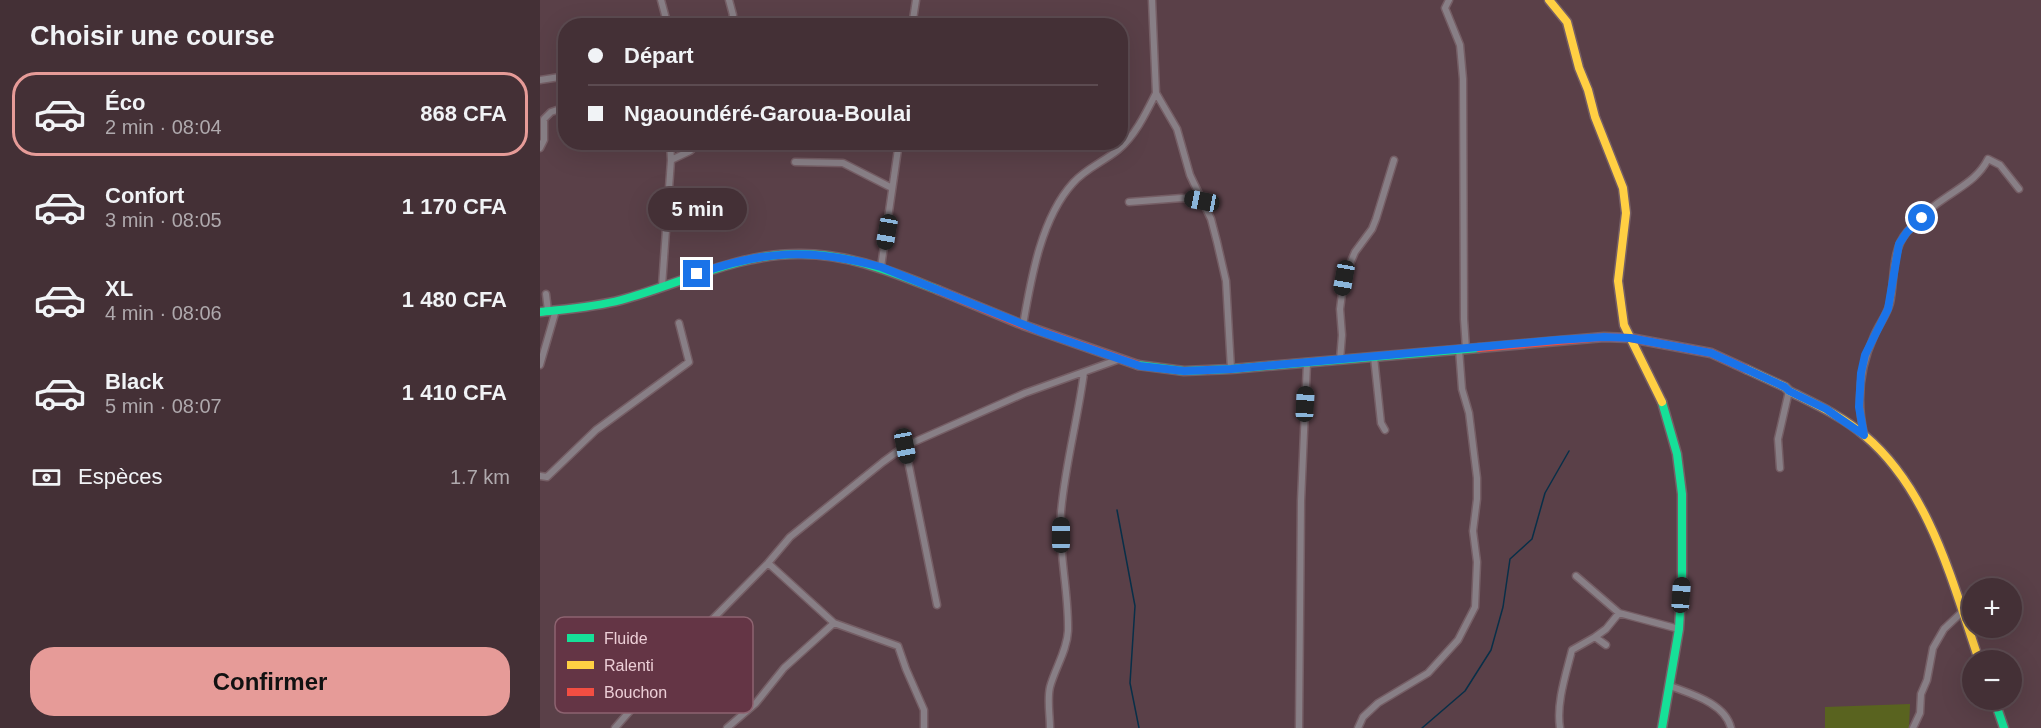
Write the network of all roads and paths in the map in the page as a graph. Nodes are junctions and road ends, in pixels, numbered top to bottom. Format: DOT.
graph roads {
  1 [pos="661,0"];
  2 [pos="729,0"];
  3 [pos="916,0"];
  4 [pos="1152,0"];
  5 [pos="1449,0"];
  6 [pos="1549,0"];
  7 [pos="666,18"];
  8 [pos="732,18"];
  9 [pos="913,18"];
  10 [pos="558,77"];
  11 [pos="540,80"];
  12 [pos="1155,93"];
  13 [pos="558,110"];
  14 [pos="1128,138"];
  15 [pos="540,148"];
  16 [pos="670,150"];
  17 [pos="691,150"];
  18 [pos="898,150"];
  19 [pos="1116,150"];
  20 [pos="671,160"];
  21 [pos="1394,160"];
  22 [pos="795,162"];
  23 [pos="892,188"];
  24 [pos="2019,189"];
  25 [pos="1202,201"];
  26 [pos="1129,202"];
  27 [pos="881,267"];
  28 [pos="662,286"];
  29 [pos="546,294"];
  30 [pos="548,311"];
  31 [pos="678,323"];
  32 [pos="1023,324"];
  33 [pos="1630,338"];
  34 [pos="1462,349"];
  35 [pos="1374,357"];
  36 [pos="1117,359"];
  37 [pos="1340,360"];
  38 [pos="1307,363"];
  39 [pos="540,365"];
  40 [pos="1231,369"];
  41 [pos="1084,372"];
  42 [pos="1789,391"];
  43 [pos="1385,430"];
  44 [pos="1864,435"];
  45 [pos="905,446"];
  46 [pos="1780,468"];
  47 [pos="540,476"];
  48 [pos="768,563"];
  49 [pos="1576,576"];
  50 [pos="937,605"];
  51 [pos="1619,612"];
  52 [pos="1962,612"];
  53 [pos="715,617"];
  54 [pos="834,623"];
  55 [pos="1679,629"];
  56 [pos="1596,637"];
  57 [pos="1606,645"];
  58 [pos="1670,686"];
  59 [pos="753,705"];
  60 [pos="1998,710"];
  61 [pos="628,713"];
  62 [pos="744,713"];
  63 [pos="615,728"];
  64 [pos="727,728"];
  65 [pos="924,728"];
  66 [pos="1050,728"];
  67 [pos="1299,728"];
  68 [pos="1358,728"];
  69 [pos="1560,728"];
  70 [pos="1662,728"];
  71 [pos="1731,728"];
  72 [pos="1913,728"];
  73 [pos="2004,728"];
  1 -- 7 [label="street"];
  2 -- 8 [label="street"];
  3 -- 9 [label="street"];
  4 -- 12 [label="street"];
  5 -- 34 [label="street"];
  6 -- 33 [label="main road"];
  10 -- 11 [label="street"];
  12 -- 14 [label="street"];
  12 -- 25 [label="street"];
  13 -- 15 [label="street"];
  16 -- 20 [label="street"];
  17 -- 20 [label="street"];
  18 -- 23 [label="street"];
  19 -- 32 [label="street"];
  20 -- 28 [label="street"];
  21 -- 37 [label="street"];
  22 -- 23 [label="street"];
  23 -- 27 [label="street"];
  24 -- 44 [label="street"];
  25 -- 26 [label="street"];
  25 -- 40 [label="street"];
  27 -- 28 [label="main road"];
  27 -- 32 [label="main road"];
  28 -- 30 [label="main road"];
  29 -- 30 [label="street"];
  30 -- 39 [label="street"];
  31 -- 47 [label="street"];
  32 -- 36 [label="main road"];
  33 -- 34 [label="main road"];
  33 -- 42 [label="main road"];
  33 -- 55 [label="main road"];
  34 -- 35 [label="main road"];
  34 -- 68 [label="street"];
  35 -- 37 [label="main road"];
  35 -- 43 [label="street"];
  36 -- 40 [label="main road"];
  36 -- 41 [label="street"];
  37 -- 38 [label="main road"];
  38 -- 40 [label="main road"];
  38 -- 67 [label="street"];
  41 -- 45 [label="street"];
  41 -- 66 [label="street"];
  42 -- 44 [label="main road"];
  42 -- 46 [label="street"];
  44 -- 52 [label="main road"];
  45 -- 48 [label="street"];
  45 -- 50 [label="street"];
  48 -- 53 [label="street"];
  48 -- 54 [label="street"];
  49 -- 51 [label="street"];
  51 -- 55 [label="street"];
  51 -- 56 [label="street"];
  52 -- 72 [label="street"];
  54 -- 59 [label="street"];
  54 -- 65 [label="street"];
  55 -- 58 [label="main road"];
  56 -- 57 [label="street"];
  56 -- 69 [label="street"];
  58 -- 70 [label="main road"];
  58 -- 71 [label="street"];
  60 -- 73 [label="main road"];
  61 -- 63 [label="street"];
  62 -- 64 [label="street"];
}
